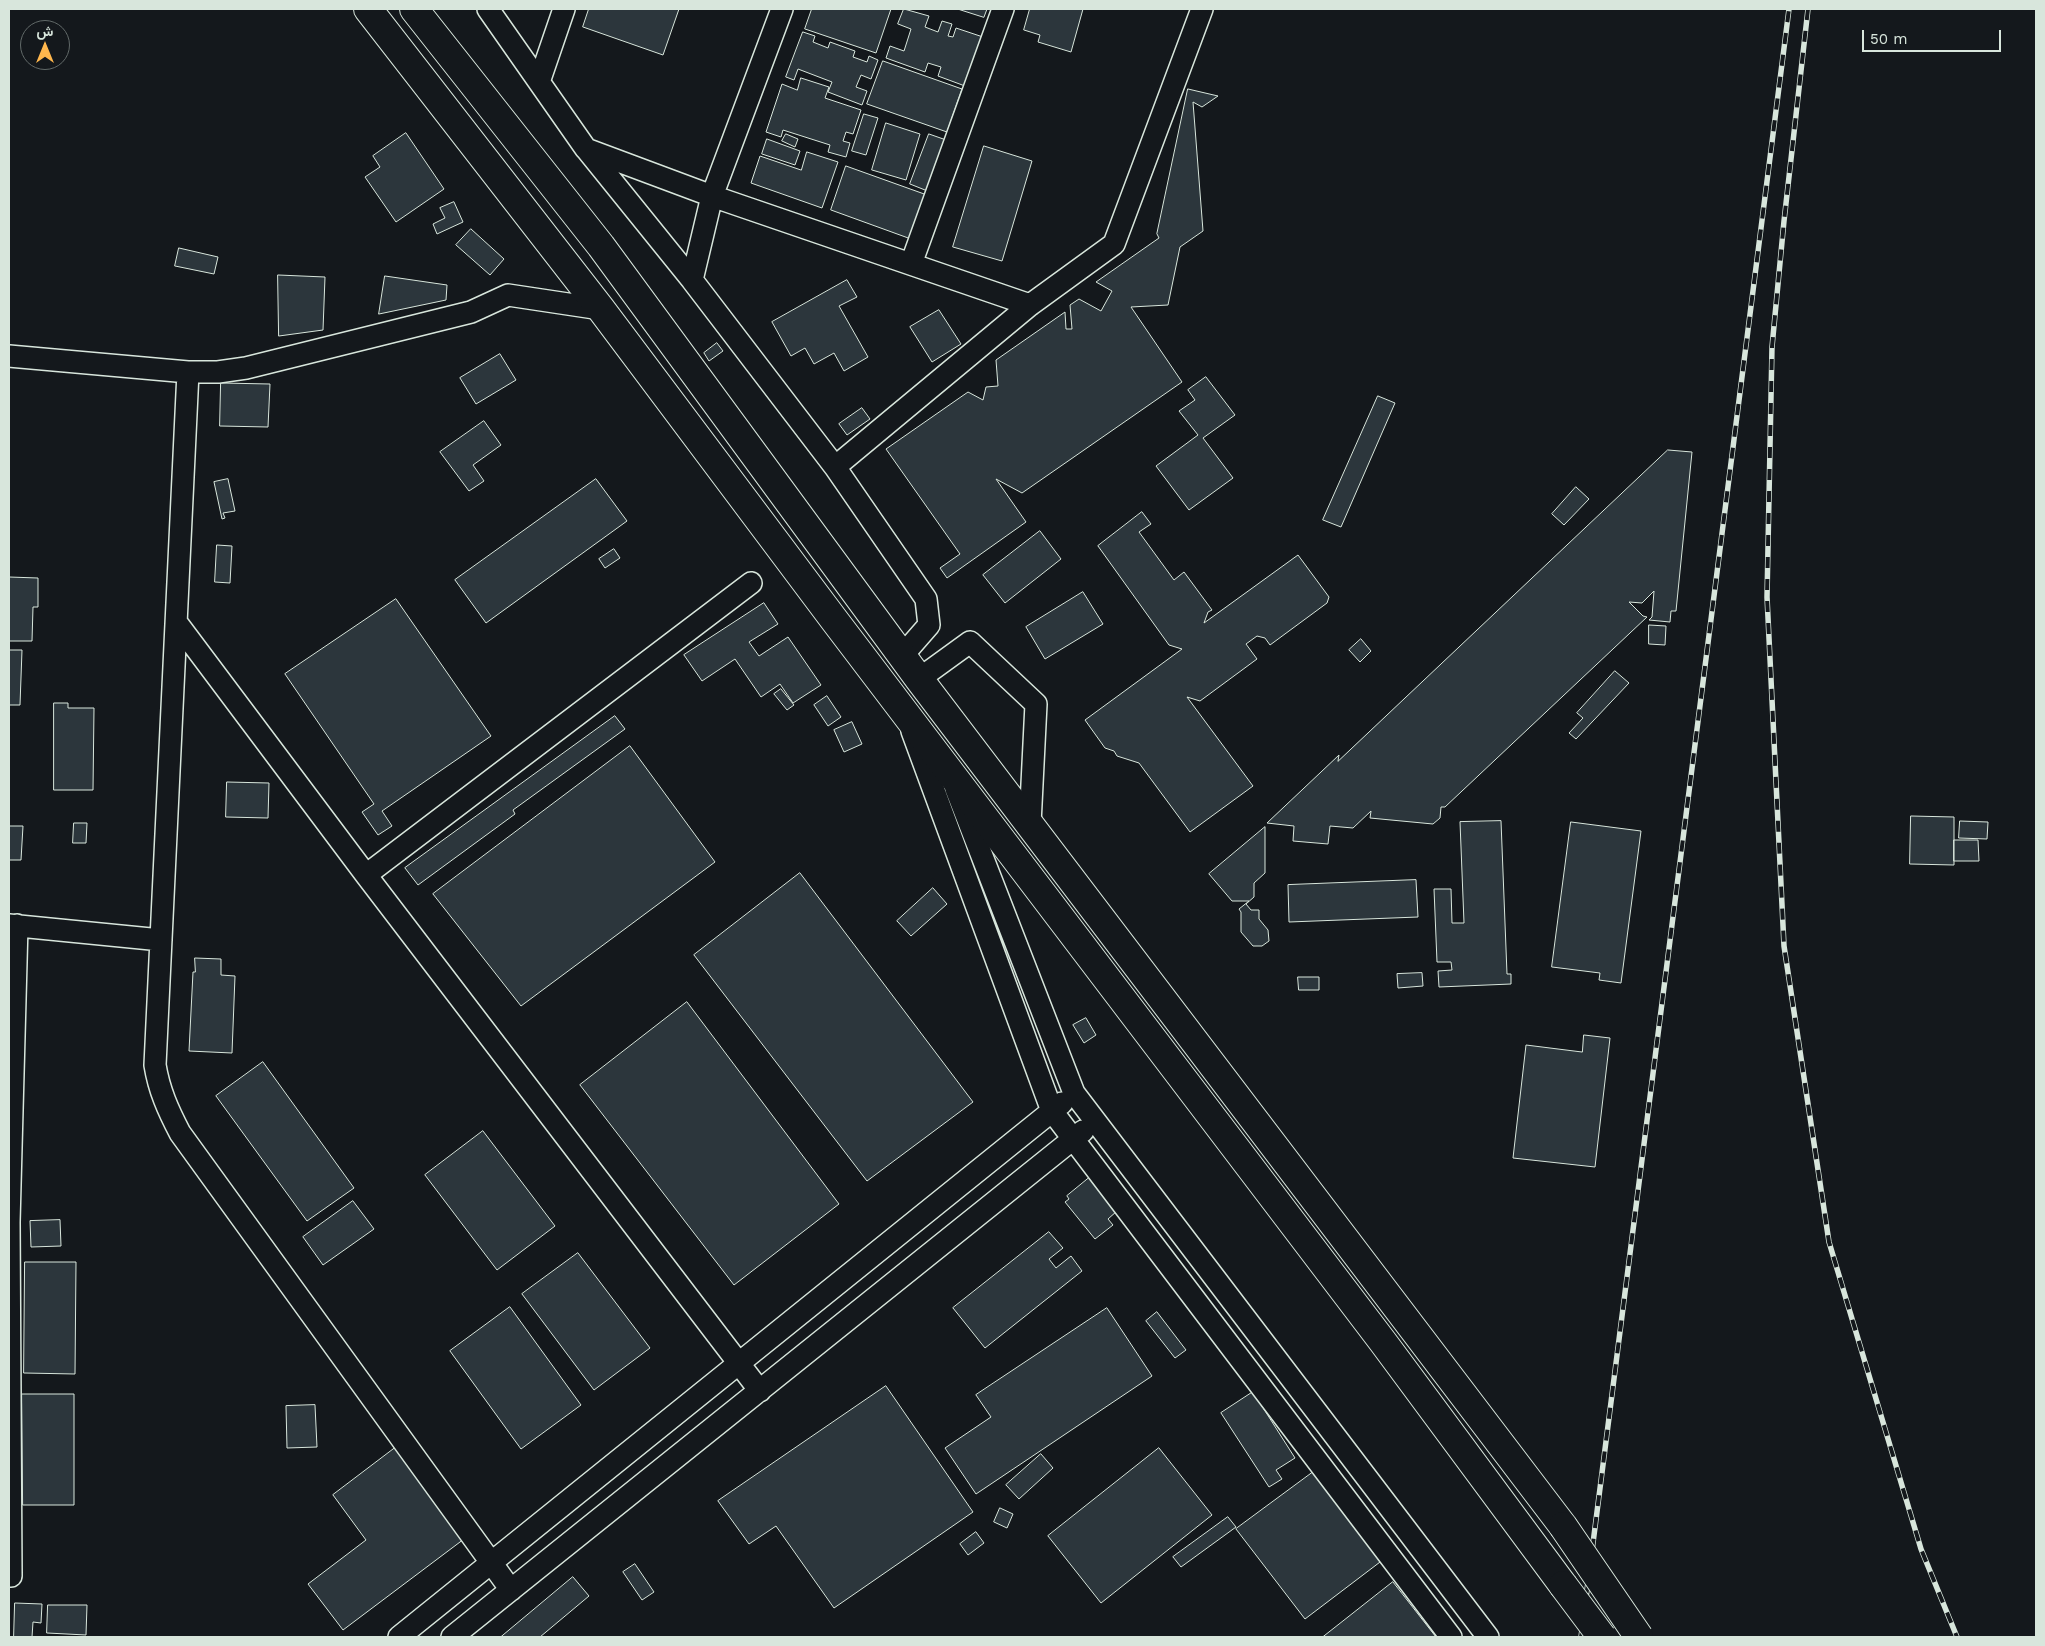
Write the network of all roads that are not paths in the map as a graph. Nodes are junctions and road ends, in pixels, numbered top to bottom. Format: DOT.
graph roads {
  1 [pos="368,9"];
  2 [pos="414,9"];
  3 [pos="488,9"];
  4 [pos="564,9"];
  5 [pos="782,9"];
  6 [pos="1003,9"];
  7 [pos="1202,9"];
  8 [pos="539,82"];
  9 [pos="586,150"];
  10 [pos="712,196"];
  11 [pos="911,264"];
  12 [pos="692,280"];
  13 [pos="1030,305"];
  14 [pos="601,309"];
  15 [pos="9,356"];
  16 [pos="188,372"];
  17 [pos="835,467"];
  18 [pos="750,584"];
  19 [pos="177,623"];
  20 [pos="902,656"];
  21 [pos="920,679"];
  22 [pos="906,714"];
  23 [pos="948,770"];
  24 [pos="1030,824"];
  25 [pos="366,875"];
  26 [pos="13,925"];
  27 [pos="161,940"];
  28 [pos="1074,1093"];
  29 [pos="1052,1111"];
  30 [pos="1095,1122"];
  31 [pos="1073,1140"];
  32 [pos="9,1222"];
  33 [pos="738,1364"];
  34 [pos="760,1391"];
  35 [pos="490,1562"];
  36 [pos="9,1576"];
  37 [pos="511,1590"];
  38 [pos="399,1637"];
  39 [pos="452,1637"];
  40 [pos="1451,1637"];
  41 [pos="1488,1637"];
  42 [pos="1602,1637"];
  43 [pos="1640,1637"];
  1 -- 14 [label="highway"];
  2 -- 20 [label="highway"];
  3 -- 8 [label="street"];
  4 -- 8 [label="street"];
  5 -- 10 [label="street"];
  6 -- 11 [label="street"];
  7 -- 13 [label="street"];
  8 -- 9 [label="street"];
  9 -- 10 [label="street"];
  9 -- 12 [label="street"];
  10 -- 11 [label="street"];
  10 -- 12 [label="street"];
  11 -- 13 [label="street"];
  12 -- 17 [label="street"];
  13 -- 17 [label="street"];
  14 -- 16 [label="street"];
  14 -- 22 [label="highway"];
  15 -- 16 [label="street"];
  16 -- 19 [label="street"];
  17 -- 20 [label="street"];
  18 -- 25 [label="street"];
  19 -- 25 [label="street"];
  19 -- 27 [label="street"];
  20 -- 21 [label="highway"];
  21 -- 24 [label="highway"];
  21 -- 24 [label="street"];
  22 -- 23 [label="highway"];
  22 -- 29 [label="street"];
  23 -- 28 [label="street"];
  23 -- 42 [label="highway, bridge"];
  24 -- 43 [label="highway, bridge"];
  25 -- 33 [label="street"];
  26 -- 27 [label="street"];
  26 -- 32 [label="street"];
  27 -- 35 [label="street"];
  28 -- 29 [label="street"];
  28 -- 30 [label="street"];
  29 -- 31 [label="street"];
  29 -- 33 [label="street"];
  30 -- 31 [label="street"];
  30 -- 41 [label="street"];
  31 -- 34 [label="street"];
  31 -- 40 [label="street"];
  32 -- 36 [label="street"];
  33 -- 34 [label="street"];
  33 -- 35 [label="street"];
  34 -- 37 [label="street"];
  35 -- 37 [label="street"];
  35 -- 38 [label="street"];
  37 -- 39 [label="street"];
}
